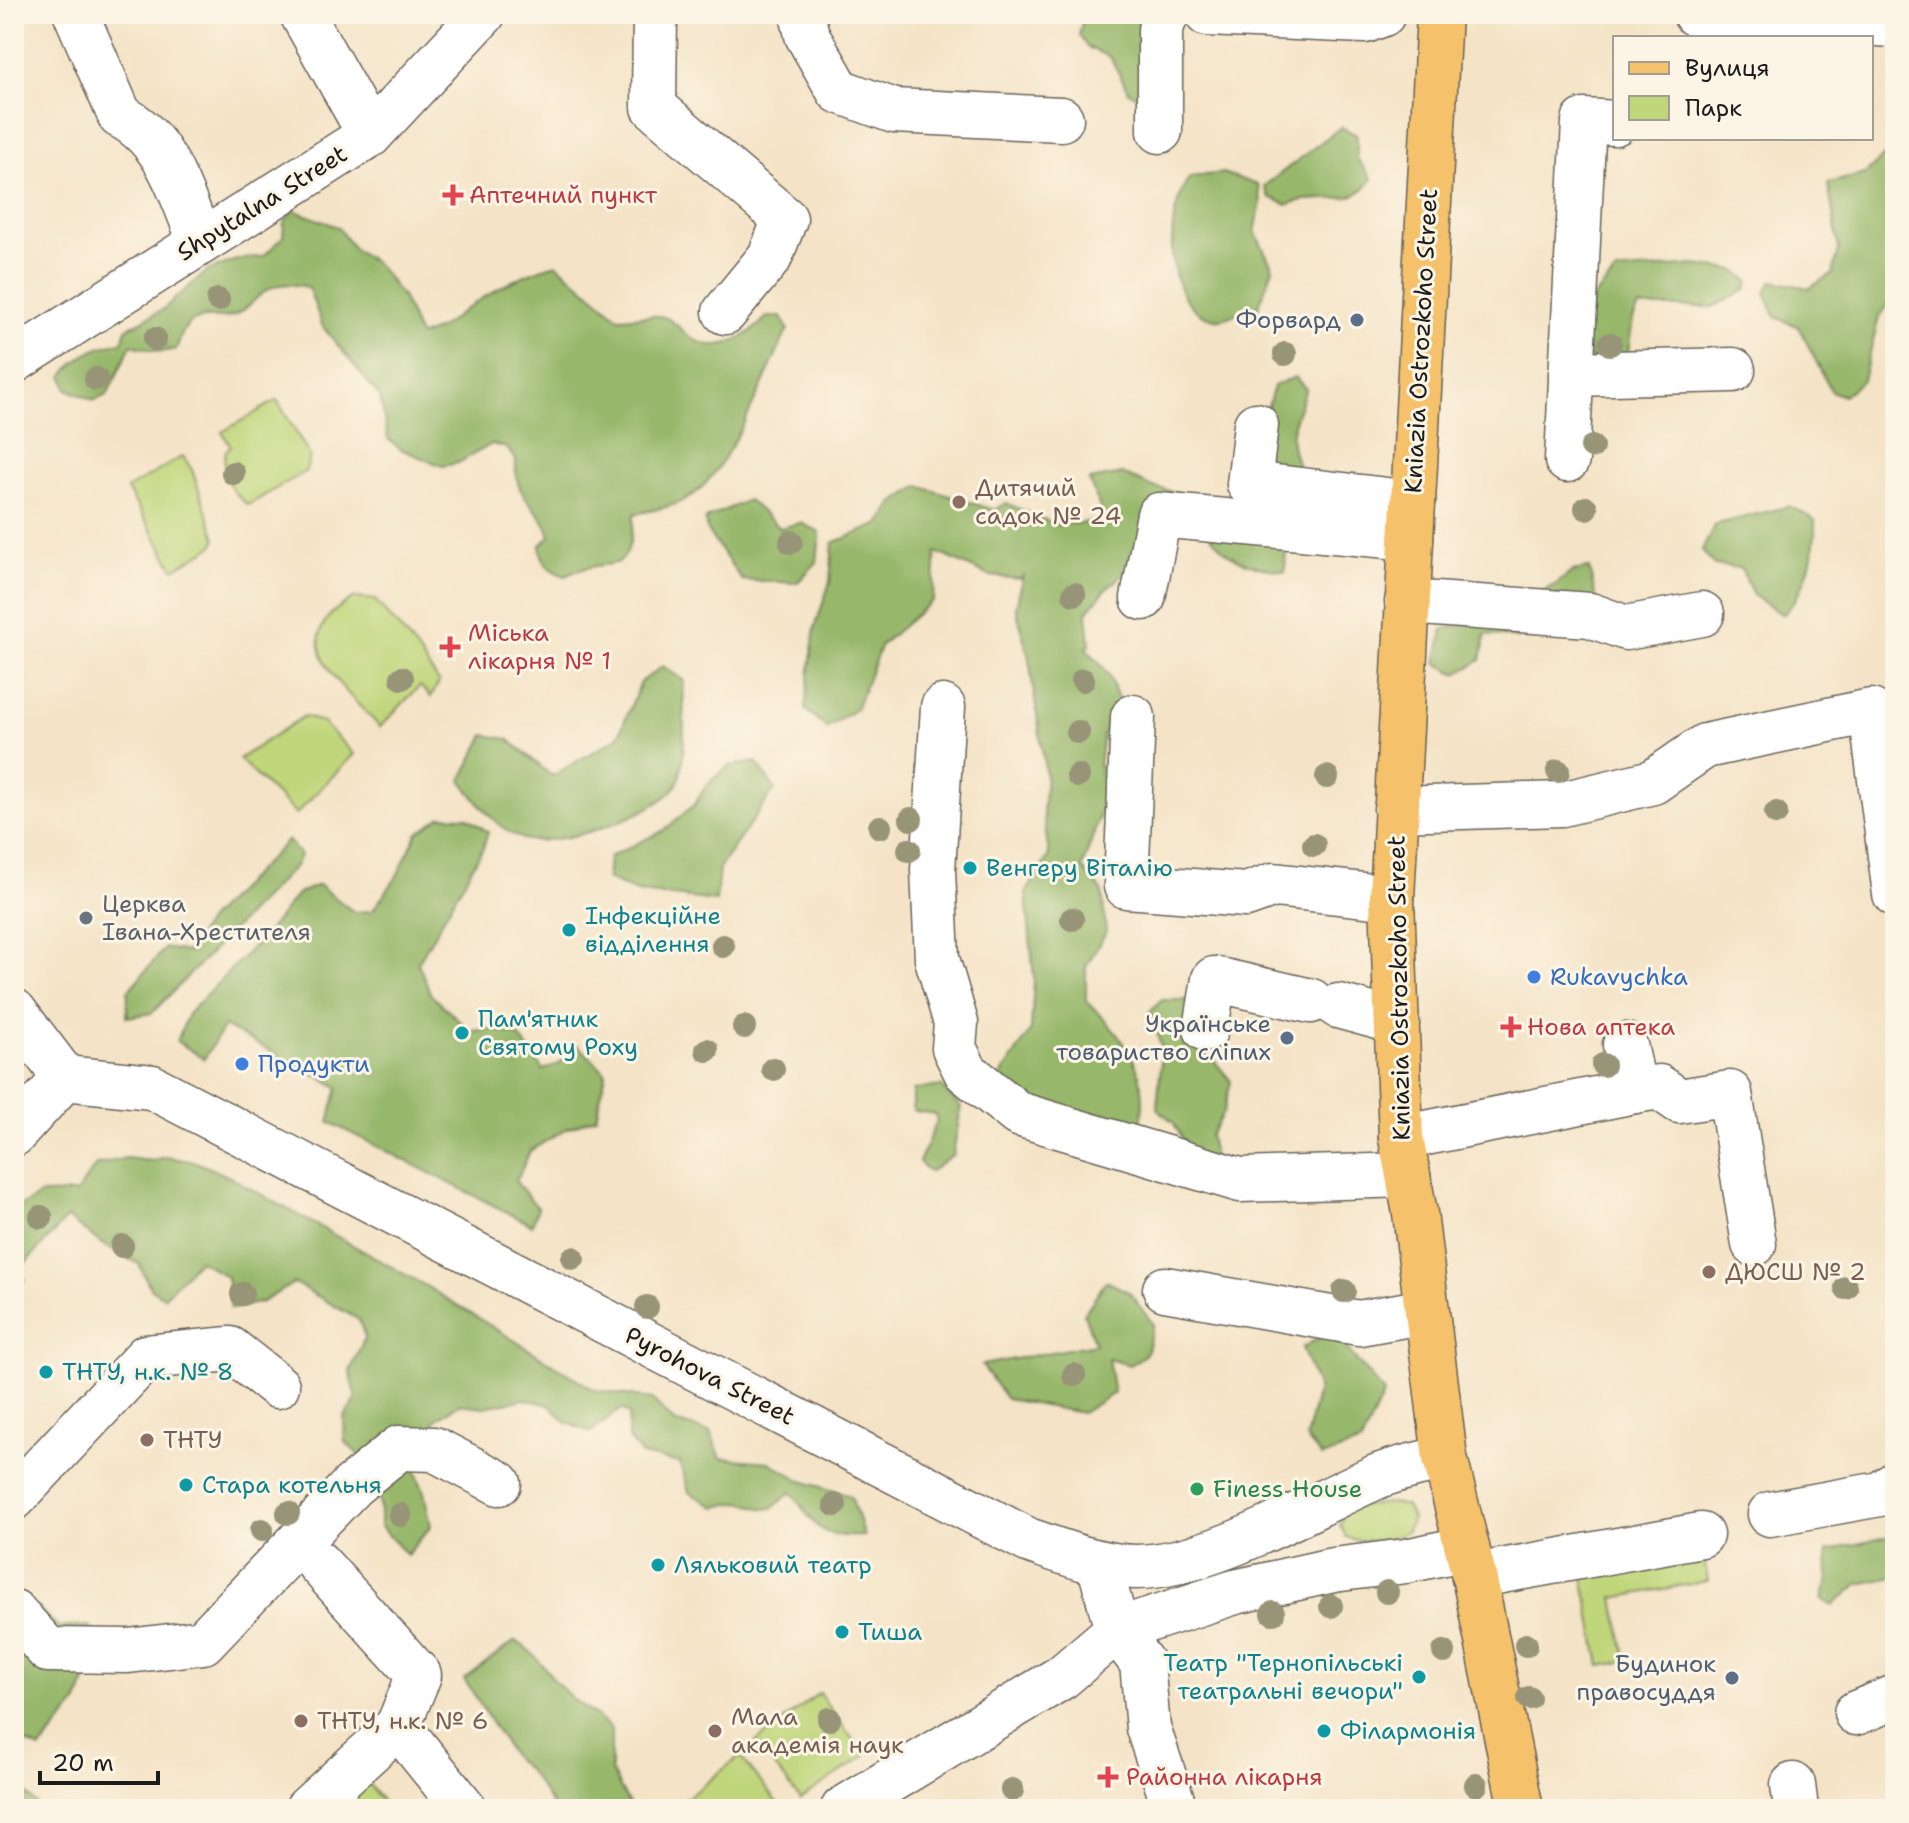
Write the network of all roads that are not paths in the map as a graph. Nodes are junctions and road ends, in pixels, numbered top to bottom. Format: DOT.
graph roads {
  1 [pos="76,14"];
  2 [pos="302,14"];
  3 [pos="483,14"];
  4 [pos="655,14"];
  5 [pos="802,14"];
  6 [pos="1167,14"];
  7 [pos="1207,14"];
  8 [pos="1383,14"];
  9 [pos="1686,14"];
  10 [pos="1695,14"];
  11 [pos="1426,16"];
  12 [pos="1895,25"];
  13 [pos="1685,36"];
  14 [pos="1061,119"];
  15 [pos="1613,123"];
  16 [pos="1160,131"];
  17 [pos="370,135"];
  18 [pos="200,241"];
  19 [pos="725,312"];
  20 [pos="14,361"];
  21 [pos="1733,370"];
  22 [pos="1571,374"];
  23 [pos="1256,425"];
  24 [pos="1567,460"];
  25 [pos="1412,520"];
  26 [pos="1143,598"];
  27 [pos="1407,602"];
  28 [pos="1702,614"];
  29 [pos="943,707"];
  30 [pos="1133,717"];
  31 [pos="1396,809"];
  32 [pos="1895,894"];
  33 [pos="1392,898"];
  34 [pos="14,1011"];
  35 [pos="1397,1022"];
  36 [pos="1206,1029"];
  37 [pos="1625,1045"];
  38 [pos="65,1078"];
  39 [pos="1635,1091"];
  40 [pos="14,1134"];
  41 [pos="1404,1156"];
  42 [pos="1754,1244"];
  43 [pos="1165,1289"];
  44 [pos="1426,1311"];
  45 [pos="277,1386"];
  46 [pos="1445,1458"];
  47 [pos="499,1483"];
  48 [pos="1895,1484"];
  49 [pos="14,1498"];
  50 [pos="1318,1506"];
  51 [pos="1770,1514"];
  52 [pos="1701,1535"];
  53 [pos="1470,1562"];
  54 [pos="318,1563"];
  55 [pos="1099,1563"];
  56 [pos="1333,1570"];
  57 [pos="14,1612"];
  58 [pos="1117,1630"];
  59 [pos="398,1726"];
  60 [pos="307,1809"];
  61 [pos="465,1809"];
  62 [pos="843,1809"];
  63 [pos="1175,1809"];
  64 [pos="1521,1809"];
  1 -- 18 [label="street"];
  2 -- 17 [label="street"];
  3 -- 17 [label="street, Shpytalna Street"];
  4 -- 19 [label="street"];
  5 -- 14 [label="street"];
  6 -- 16 [label="street"];
  7 -- 8 [label="street"];
  9 -- 13 [label="street"];
  10 -- 12 [label="street"];
  11 -- 25 [label="main road, Kniazia Ostrozkoho Street"];
  15 -- 22 [label="street"];
  17 -- 18 [label="street, Shpytalna Street"];
  18 -- 20 [label="street, Shpytalna Street"];
  21 -- 22 [label="street"];
  22 -- 24 [label="street"];
  23 -- 25 [label="street"];
  25 -- 26 [label="street"];
  25 -- 27 [label="main road, Kniazia Ostrozkoho Street"];
  27 -- 28 [label="street"];
  27 -- 31 [label="main road, Kniazia Ostrozkoho Street"];
  29 -- 41 [label="street"];
  30 -- 33 [label="street"];
  31 -- 32 [label="street"];
  31 -- 33 [label="main road, Kniazia Ostrozkoho Street"];
  33 -- 35 [label="main road, Kniazia Ostrozkoho Street"];
  34 -- 38 [label="street"];
  35 -- 36 [label="street"];
  35 -- 41 [label="main road, Kniazia Ostrozkoho Street"];
  37 -- 39 [label="street"];
  38 -- 40 [label="street"];
  38 -- 55 [label="street, Pyrohova Street"];
  39 -- 41 [label="street"];
  39 -- 42 [label="street"];
  41 -- 44 [label="main road, Kniazia Ostrozkoho Street"];
  43 -- 44 [label="street"];
  44 -- 46 [label="main road, Kniazia Ostrozkoho Street"];
  45 -- 49 [label="street"];
  46 -- 50 [label="street, Pyrohova Street"];
  46 -- 53 [label="main road, Kniazia Ostrozkoho Street"];
  47 -- 57 [label="street"];
  48 -- 51 [label="street"];
  50 -- 55 [label="street, Pyrohova Street"];
  50 -- 56 [label="street"];
  52 -- 53 [label="street"];
  53 -- 56 [label="street"];
  53 -- 64 [label="main road, Kniazia Ostrozkoho Street"];
  54 -- 59 [label="street"];
  55 -- 58 [label="street"];
  56 -- 58 [label="street"];
  58 -- 62 [label="street"];
  58 -- 63 [label="street"];
  59 -- 60 [label="street"];
  59 -- 61 [label="street"];
}
